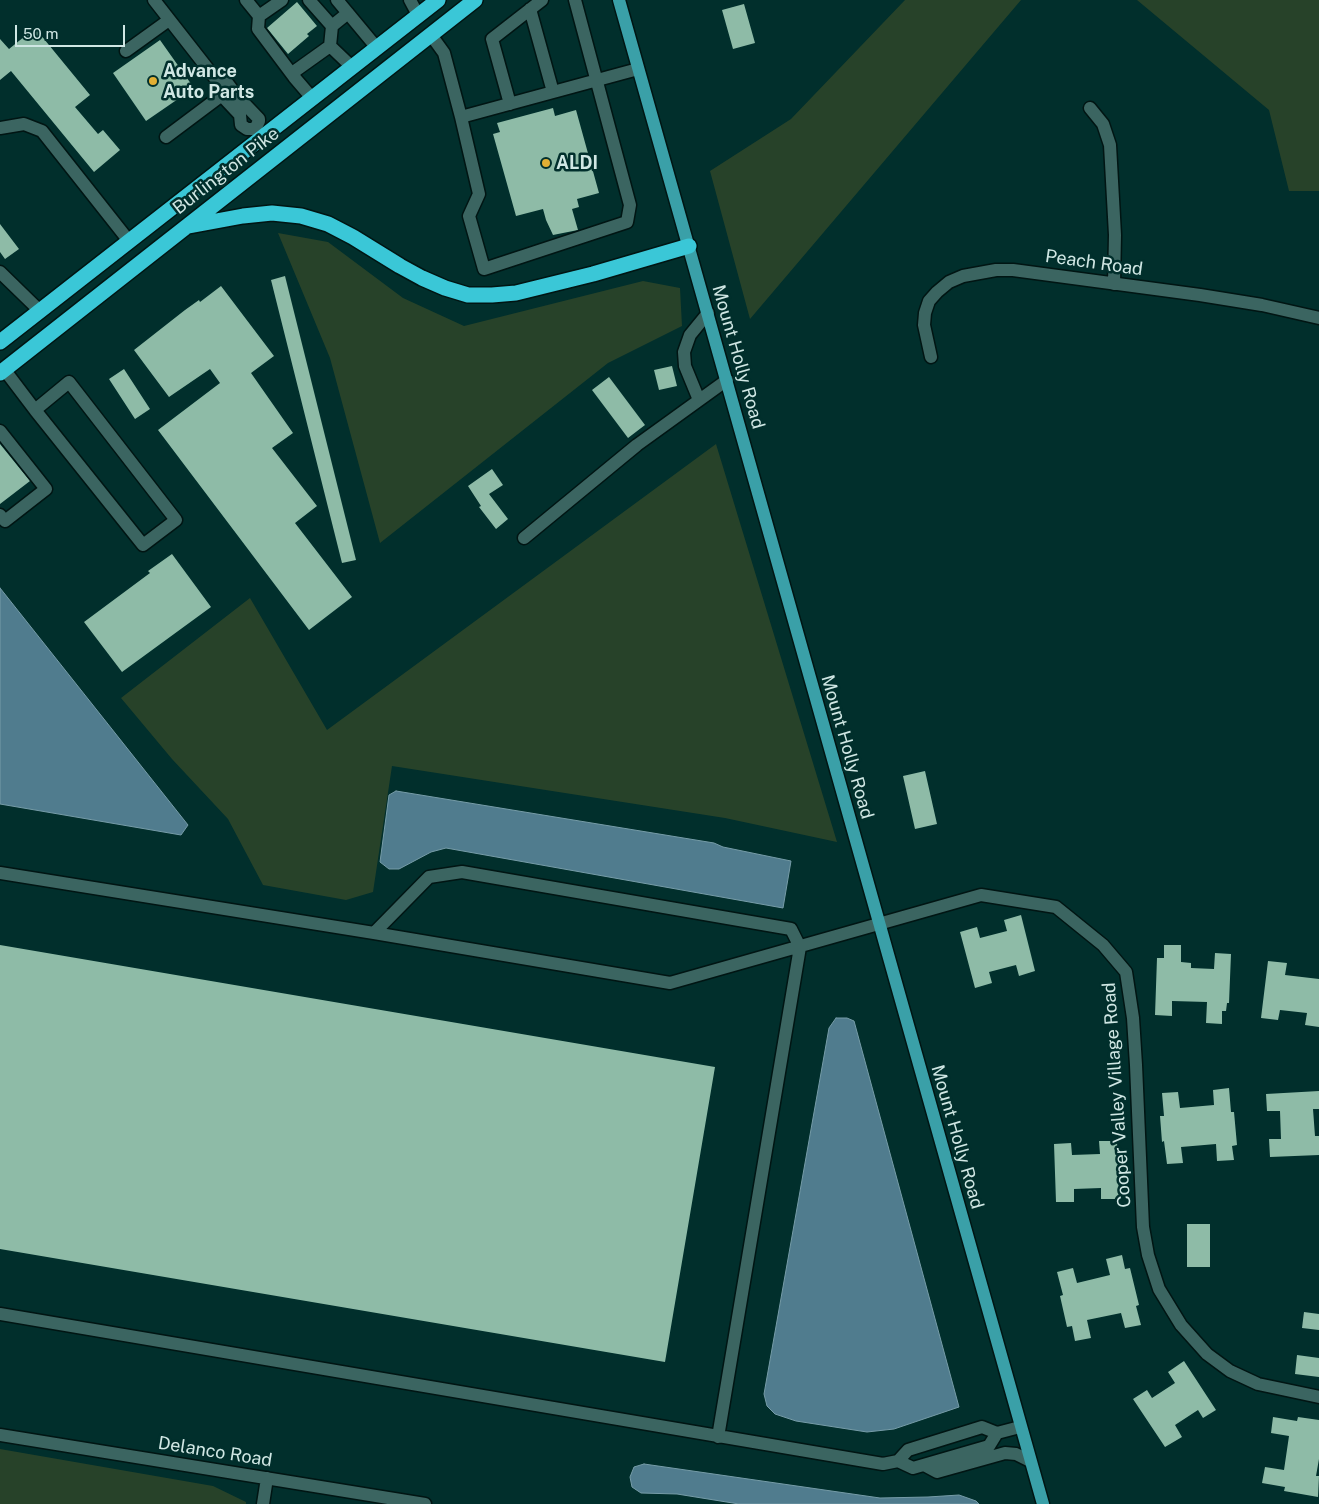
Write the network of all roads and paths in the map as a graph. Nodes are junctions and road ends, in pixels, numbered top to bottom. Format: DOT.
graph roads {
  1 [pos="154,0"];
  2 [pos="161,0"];
  3 [pos="246,0"];
  4 [pos="282,0"];
  5 [pos="309,0"];
  6 [pos="337,0"];
  7 [pos="410,0"];
  8 [pos="438,0"];
  9 [pos="475,0"];
  10 [pos="542,0"];
  11 [pos="575,0"];
  12 [pos="619,0"];
  13 [pos="530,9"];
  14 [pos="348,14"];
  15 [pos="418,15"];
  16 [pos="259,16"];
  17 [pos="169,20"];
  18 [pos="332,26"];
  19 [pos="431,35"];
  20 [pos="330,46"];
  21 [pos="377,48"];
  22 [pos="126,51"];
  23 [pos="352,67"];
  24 [pos="638,69"];
  25 [pos="294,77"];
  26 [pos="596,80"];
  27 [pos="226,92"];
  28 [pos="553,92"];
  29 [pos="312,98"];
  30 [pos="510,104"];
  31 [pos="1090,108"];
  32 [pos="461,117"];
  33 [pos="0,128"];
  34 [pos="259,133"];
  35 [pos="166,137"];
  36 [pos="185,227"];
  37 [pos="130,241"];
  38 [pos="689,246"];
  39 [pos="0,272"];
  40 [pos="1114,284"];
  41 [pos="40,312"];
  42 [pos="708,313"];
  43 [pos="1319,318"];
  44 [pos="0,342"];
  45 [pos="931,357"];
  46 [pos="2,371"];
  47 [pos="727,380"];
  48 [pos="699,400"];
  49 [pos="35,410"];
  50 [pos="0,430"];
  51 [pos="0,514"];
  52 [pos="524,538"];
  53 [pos="0,872"];
  54 [pos="878,923"];
  55 [pos="374,933"];
  56 [pos="800,947"];
  57 [pos="0,1314"];
  58 [pos="1319,1397"];
  59 [pos="1020,1427"];
  60 [pos="997,1433"];
  61 [pos="0,1435"];
  62 [pos="718,1437"];
  63 [pos="898,1461"];
  64 [pos="1030,1461"];
  65 [pos="924,1465"];
  66 [pos="267,1478"];
  67 [pos="263,1504"];
  68 [pos="425,1504"];
  69 [pos="1043,1504"];
  1 -- 17 [label="street"];
  2 -- 34 [label="street"];
  3 -- 16 [label="street"];
  4 -- 16 [label="street"];
  5 -- 18 [label="street"];
  6 -- 14 [label="street"];
  7 -- 15 [label="street"];
  8 -- 15 [label="highway, Burlington Pike"];
  9 -- 19 [label="highway, Burlington Pike"];
  10 -- 13 [label="street"];
  11 -- 26 [label="street"];
  12 -- 24 [label="main road, Mount Holly Road"];
  13 -- 28 [label="street"];
  13 -- 30 [label="street"];
  14 -- 18 [label="street"];
  14 -- 21 [label="street"];
  15 -- 21 [label="highway, Burlington Pike"];
  16 -- 25 [label="street"];
  17 -- 22 [label="street"];
  17 -- 27 [label="street"];
  18 -- 20 [label="street"];
  19 -- 32 [label="street"];
  19 -- 36 [label="highway, Burlington Pike"];
  20 -- 23 [label="street"];
  20 -- 25 [label="street"];
  21 -- 23 [label="highway, Burlington Pike"];
  23 -- 29 [label="highway, Burlington Pike"];
  24 -- 26 [label="street"];
  24 -- 38 [label="main road, Mount Holly Road"];
  25 -- 29 [label="street"];
  26 -- 28 [label="street"];
  26 -- 32 [label="street"];
  27 -- 34 [label="street"];
  27 -- 35 [label="street"];
  28 -- 30 [label="street"];
  29 -- 34 [label="highway, Burlington Pike"];
  30 -- 32 [label="street"];
  31 -- 40 [label="street"];
  33 -- 37 [label="street"];
  34 -- 37 [label="highway, Burlington Pike"];
  36 -- 38 [label="highway"];
  36 -- 46 [label="highway, Burlington Pike"];
  37 -- 41 [label="highway, Burlington Pike"];
  38 -- 42 [label="main road, Mount Holly Road"];
  39 -- 41 [label="street"];
  40 -- 43 [label="street, Peach Road"];
  40 -- 45 [label="street, Peach Road"];
  41 -- 44 [label="highway, Burlington Pike"];
  42 -- 47 [label="main road, Mount Holly Road"];
  42 -- 48 [label="street"];
  46 -- 49 [label="street"];
  47 -- 48 [label="street"];
  47 -- 54 [label="main road, Mount Holly Road"];
  48 -- 52 [label="street"];
  49 -- 49 [label="street"];
  50 -- 51 [label="street"];
  53 -- 55 [label="street, Cooper Valley Village Road"];
  54 -- 56 [label="street, Cooper Valley Village Road"];
  54 -- 58 [label="street, Cooper Valley Village Road"];
  54 -- 59 [label="main road, Mount Holly Road"];
  55 -- 56 [label="street, Cooper Valley Village Road"];
  55 -- 56 [label="street"];
  56 -- 62 [label="street"];
  57 -- 62 [label="street"];
  59 -- 60 [label="street"];
  59 -- 64 [label="main road, Mount Holly Road"];
  60 -- 63 [label="street"];
  60 -- 65 [label="street"];
  61 -- 66 [label="street, Delanco Road"];
  62 -- 63 [label="street"];
  63 -- 65 [label="street"];
  64 -- 65 [label="street"];
  64 -- 69 [label="main road, Mount Holly Road"];
  66 -- 67 [label="street"];
  66 -- 68 [label="street, Delanco Road"];
}
